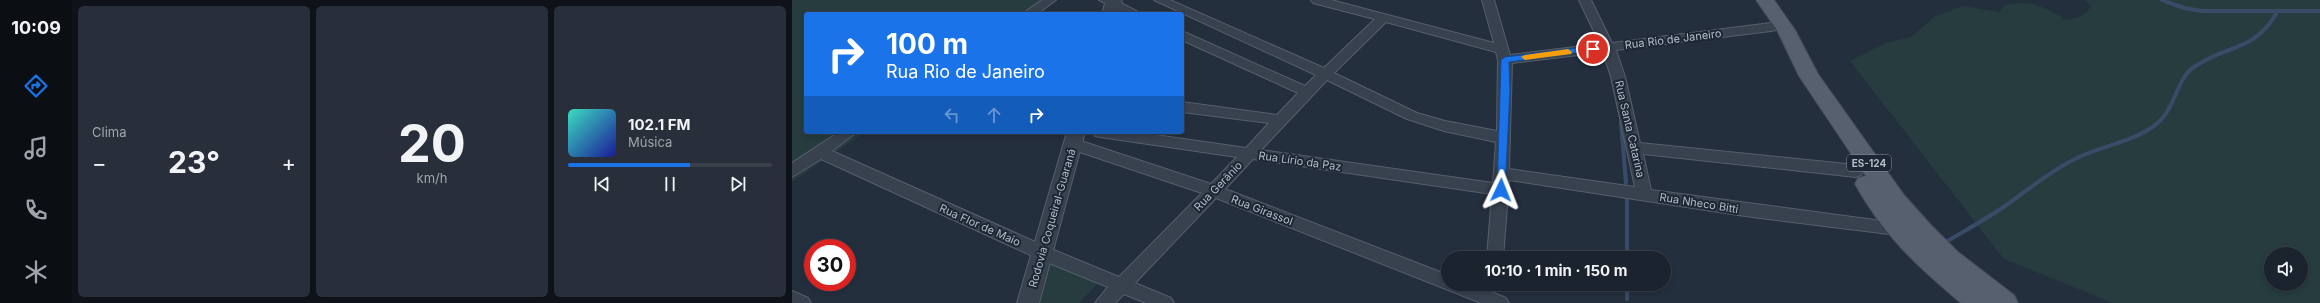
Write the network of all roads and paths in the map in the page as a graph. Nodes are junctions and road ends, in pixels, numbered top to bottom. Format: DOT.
graph roads {
  1 [pos="1050,0"];
  2 [pos="1160,0"];
  3 [pos="1317,0"];
  4 [pos="1585,0"];
  5 [pos="1752,0"];
  6 [pos="1765,0"];
  7 [pos="1488,1"];
  8 [pos="1111,4"];
  9 [pos="1031,12"];
  10 [pos="1131,12"];
  11 [pos="1382,19"];
  12 [pos="1771,27"];
  13 [pos="1184,36"];
  14 [pos="1608,47"];
  15 [pos="1503,54"];
  16 [pos="1325,74"];
  17 [pos="1307,92"];
  18 [pos="1184,107"];
  19 [pos="1280,120"];
  20 [pos="847,134"];
  21 [pos="1114,134"];
  22 [pos="1075,138"];
  23 [pos="1504,138"];
  24 [pos="1634,148"];
  25 [pos="820,152"];
  26 [pos="1249,153"];
  27 [pos="792,171"];
  28 [pos="1856,171"];
  29 [pos="1501,173"];
  30 [pos="1501,190"];
  31 [pos="1214,191"];
  32 [pos="1644,194"];
  33 [pos="1897,229"];
  34 [pos="1497,251"];
  35 [pos="1043,253"];
  36 [pos="1441,279"];
  37 [pos="1121,285"];
  38 [pos="1473,291"];
  39 [pos="1488,296"];
  40 [pos="792,298"];
  41 [pos="802,303"];
  42 [pos="1028,303"];
  43 [pos="1104,303"];
  44 [pos="1165,303"];
  45 [pos="1997,303"];
  1 -- 9 [label="street"];
  2 -- 16 [label="street"];
  3 -- 11 [label="street"];
  4 -- 14 [label="street, Rua Santa Catarina"];
  5 -- 12 [label="main road, ES-124"];
  6 -- 45 [label="main road, ES-124"];
  7 -- 15 [label="street"];
  8 -- 10 [label="street"];
  11 -- 15 [label="street"];
  11 -- 16 [label="street, Rua Gerânio"];
  12 -- 14 [label="street, Rua Rio de Janeiro"];
  12 -- 28 [label="main road, ES-124"];
  13 -- 17 [label="street"];
  14 -- 15 [label="street, Rua Rio de Janeiro"];
  14 -- 24 [label="street, Rua Santa Catarina"];
  15 -- 23 [label="street"];
  16 -- 17 [label="street, Rua Gerânio"];
  16 -- 23 [label="street"];
  17 -- 19 [label="street, Rua Gerânio"];
  18 -- 19 [label="street"];
  19 -- 26 [label="street, Rua Gerânio"];
  20 -- 25 [label="street"];
  21 -- 26 [label="street, Rua Lírio da Paz"];
  22 -- 31 [label="street, Rua Girassol"];
  22 -- 35 [label="street, Rodovia Coqueiral-Guaraná"];
  23 -- 29 [label="street"];
  24 -- 28 [label="street"];
  24 -- 32 [label="street, Rua Santa Catarina"];
  25 -- 27 [label="street"];
  25 -- 35 [label="street, Rua Flor de Maio"];
  26 -- 30 [label="street, Rua Lírio da Paz"];
  26 -- 31 [label="street, Rua Gerânio"];
  28 -- 33 [label="main road, ES-124"];
  29 -- 30 [label="street"];
  29 -- 32 [label="street, Rua Nheco Bitti"];
  30 -- 34 [label="street"];
  31 -- 36 [label="street, Rua Girassol"];
  31 -- 37 [label="street, Rua Gerânio"];
  32 -- 33 [label="street, Rua Nheco Bitti"];
  33 -- 45 [label="main road, ES-124"];
  35 -- 37 [label="street, Rua Flor de Maio"];
  35 -- 42 [label="street, Rodovia Coqueiral-Guaraná"];
  37 -- 43 [label="street, Rua Gerânio"];
  37 -- 44 [label="street, Rua Flor de Maio"];
  38 -- 39 [label="street"];
  40 -- 41 [label="street"];
}
